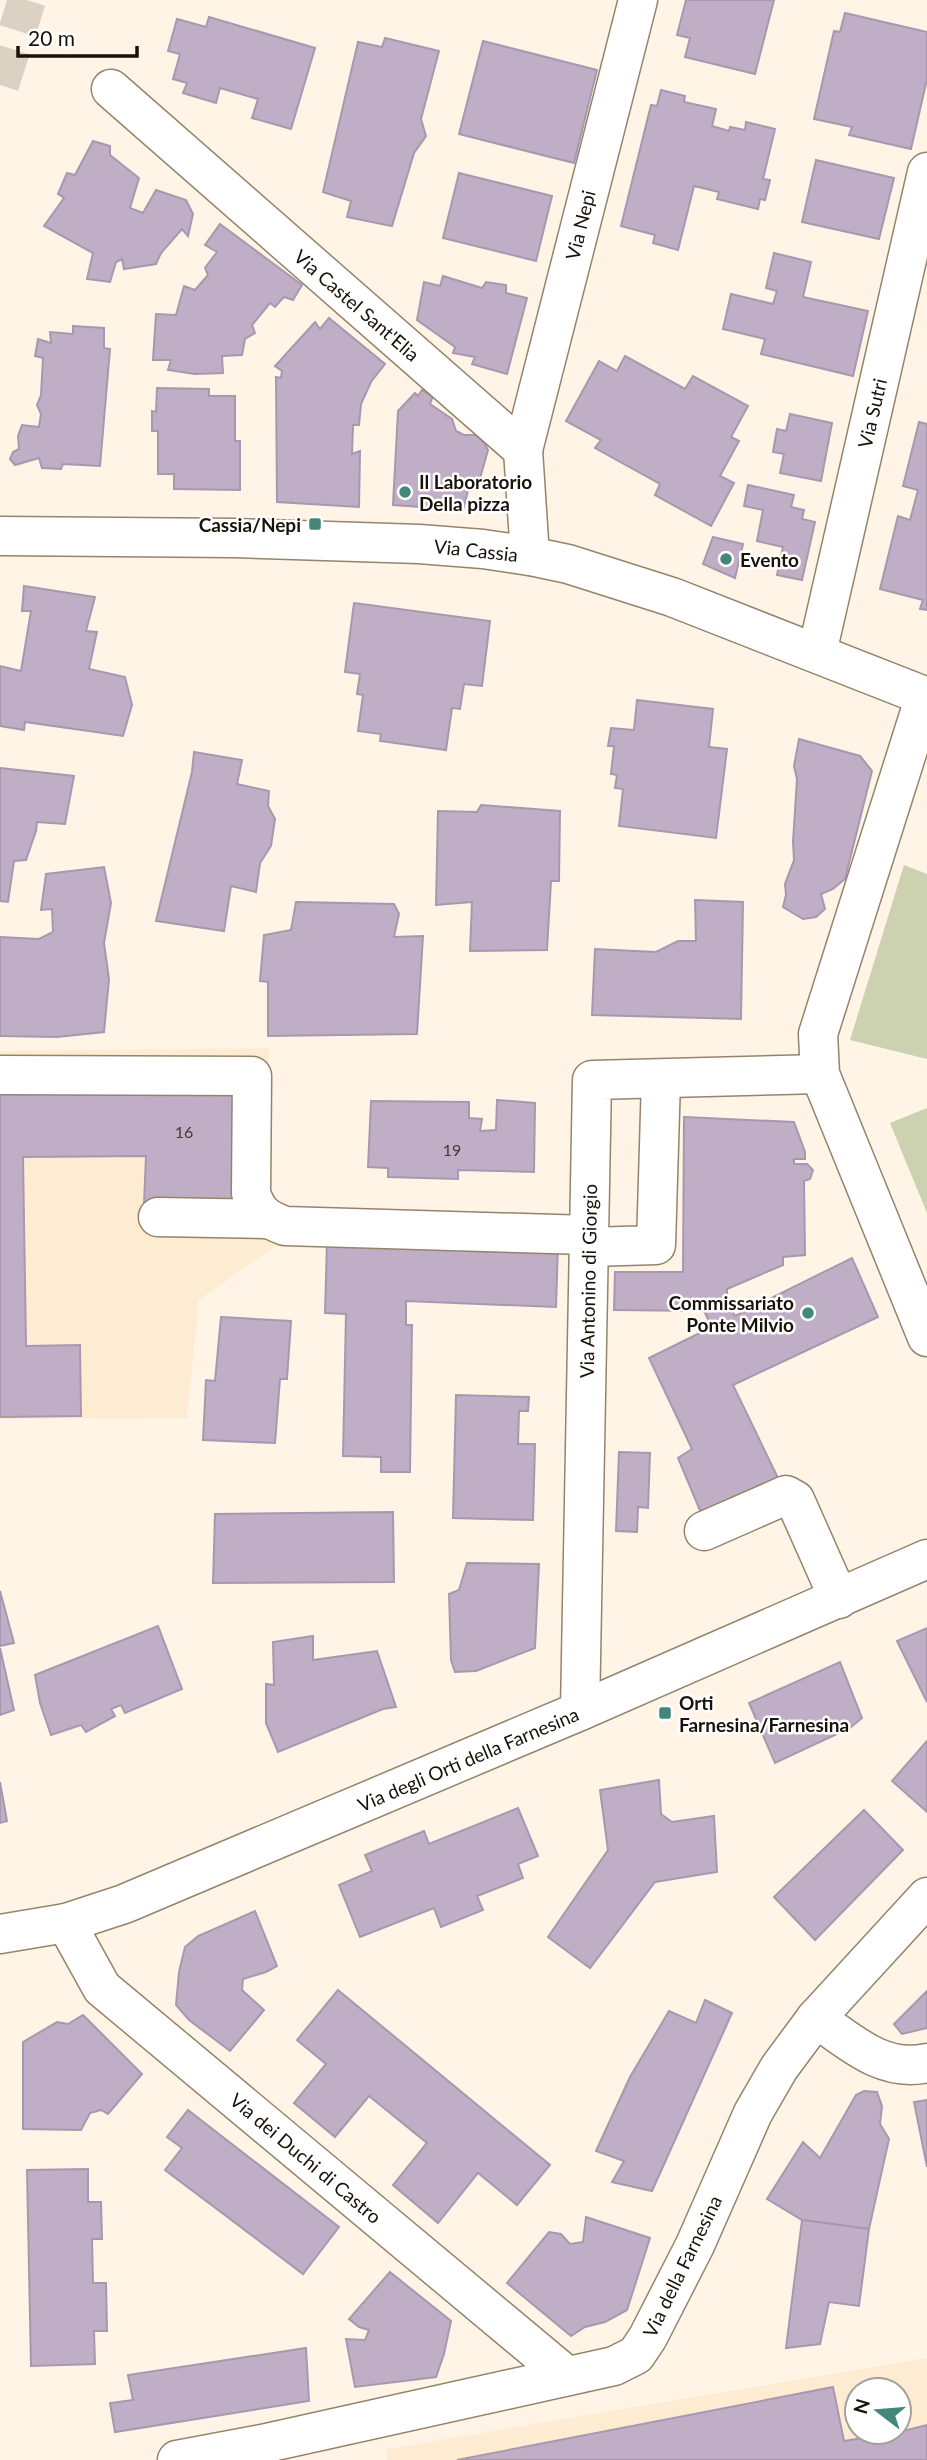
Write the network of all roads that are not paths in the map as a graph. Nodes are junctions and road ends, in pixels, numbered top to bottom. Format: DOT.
graph roads {
  1 [pos="638,0"];
  2 [pos="111,89"];
  3 [pos="927,172"];
  4 [pos="523,450"];
  5 [pos="0,536"];
  6 [pos="530,556"];
  7 [pos="817,653"];
  8 [pos="926,697"];
  9 [pos="820,1074"];
  10 [pos="0,1075"];
  11 [pos="661,1079"];
  12 [pos="158,1217"];
  13 [pos="267,1219"];
  14 [pos="588,1241"];
  15 [pos="927,1337"];
  16 [pos="704,1531"];
  17 [pos="927,1559"];
  18 [pos="839,1599"];
  19 [pos="580,1711"];
  20 [pos="927,1897"];
  21 [pos="66,1923"];
  22 [pos="0,1934"];
  23 [pos="816,2018"];
  24 [pos="927,2063"];
  25 [pos="567,2376"];
  26 [pos="177,2460"];
  1 -- 4 [label="street, Via Nepi"];
  2 -- 4 [label="street, Via Castel Sant'Elia"];
  3 -- 7 [label="street, Via Sutri"];
  4 -- 6 [label="street"];
  5 -- 6 [label="street, Via Cassia"];
  6 -- 7 [label="street, Via Cassia"];
  7 -- 8 [label="street, Via Cassia"];
  8 -- 9 [label="street"];
  9 -- 11 [label="street, Via Antonino di Giorgio"];
  9 -- 15 [label="street"];
  10 -- 13 [label="street"];
  11 -- 14 [label="street, Via Antonino di Giorgio"];
  11 -- 14 [label="street"];
  12 -- 13 [label="street"];
  13 -- 14 [label="street"];
  14 -- 19 [label="street, Via Antonino di Giorgio"];
  16 -- 18 [label="street"];
  17 -- 18 [label="street, Via degli Orti della Farnesina"];
  18 -- 19 [label="street, Via degli Orti della Farnesina"];
  19 -- 21 [label="street, Via degli Orti della Farnesina"];
  20 -- 23 [label="street, Via della Farnesina"];
  21 -- 22 [label="street, Via degli Orti della Farnesina"];
  21 -- 25 [label="street, Via dei Duchi di Castro"];
  23 -- 24 [label="street"];
  23 -- 25 [label="street, Via della Farnesina"];
  25 -- 26 [label="street, Via della Farnesina"];
}
